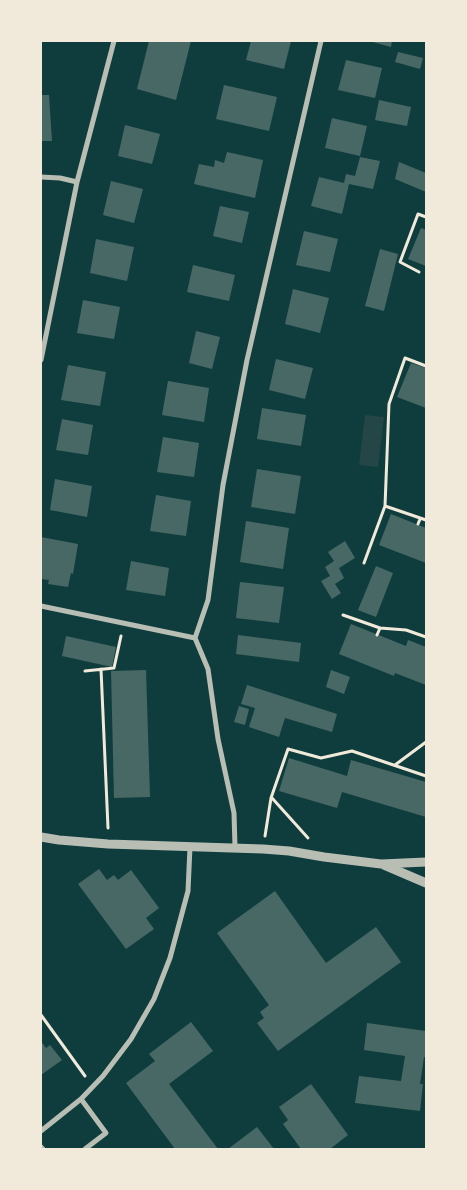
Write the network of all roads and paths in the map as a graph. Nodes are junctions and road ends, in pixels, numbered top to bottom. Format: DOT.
graph roads {
  1 [pos="114,41"];
  2 [pos="321,41"];
  3 [pos="41,177"];
  4 [pos="77,182"];
  5 [pos="426,217"];
  6 [pos="419,272"];
  7 [pos="41,360"];
  8 [pos="426,366"];
  9 [pos="385,506"];
  10 [pos="420,519"];
  11 [pos="426,520"];
  12 [pos="418,524"];
  13 [pos="364,563"];
  14 [pos="41,606"];
  15 [pos="343,615"];
  16 [pos="123,623"];
  17 [pos="380,628"];
  18 [pos="377,635"];
  19 [pos="426,637"];
  20 [pos="195,638"];
  21 [pos="101,669"];
  22 [pos="85,671"];
  23 [pos="426,742"];
  24 [pos="395,765"];
  25 [pos="426,776"];
  26 [pos="272,798"];
  27 [pos="41,837"];
  28 [pos="108,844"];
  29 [pos="190,847"];
  30 [pos="235,848"];
  31 [pos="263,849"];
  32 [pos="324,857"];
  33 [pos="426,862"];
  34 [pos="381,864"];
  35 [pos="426,883"];
  36 [pos="41,1015"];
  37 [pos="93,1087"];
  38 [pos="81,1099"];
  39 [pos="41,1131"];
  40 [pos="85,1149"];
  1 -- 4 [label="street"];
  2 -- 20 [label="street"];
  3 -- 4 [label="street"];
  4 -- 7 [label="street"];
  5 -- 6 [label="path"];
  8 -- 9 [label="path"];
  9 -- 10 [label="path"];
  9 -- 13 [label="path"];
  10 -- 11 [label="path"];
  10 -- 12 [label="path"];
  14 -- 16 [label="street"];
  15 -- 17 [label="path"];
  16 -- 20 [label="street"];
  16 -- 21 [label="path"];
  17 -- 18 [label="path"];
  17 -- 19 [label="path"];
  20 -- 30 [label="street"];
  21 -- 22 [label="path"];
  21 -- 28 [label="path"];
  23 -- 24 [label="path"];
  24 -- 25 [label="path"];
  24 -- 26 [label="path"];
  26 -- 31 [label="path"];
  26 -- 32 [label="path"];
  27 -- 28 [label="street"];
  28 -- 29 [label="street"];
  29 -- 30 [label="street"];
  29 -- 37 [label="street"];
  30 -- 31 [label="street"];
  31 -- 32 [label="street"];
  32 -- 34 [label="street"];
  33 -- 34 [label="street"];
  34 -- 35 [label="street"];
  36 -- 37 [label="path"];
  37 -- 38 [label="street"];
  38 -- 39 [label="street"];
  38 -- 40 [label="street"];
}
